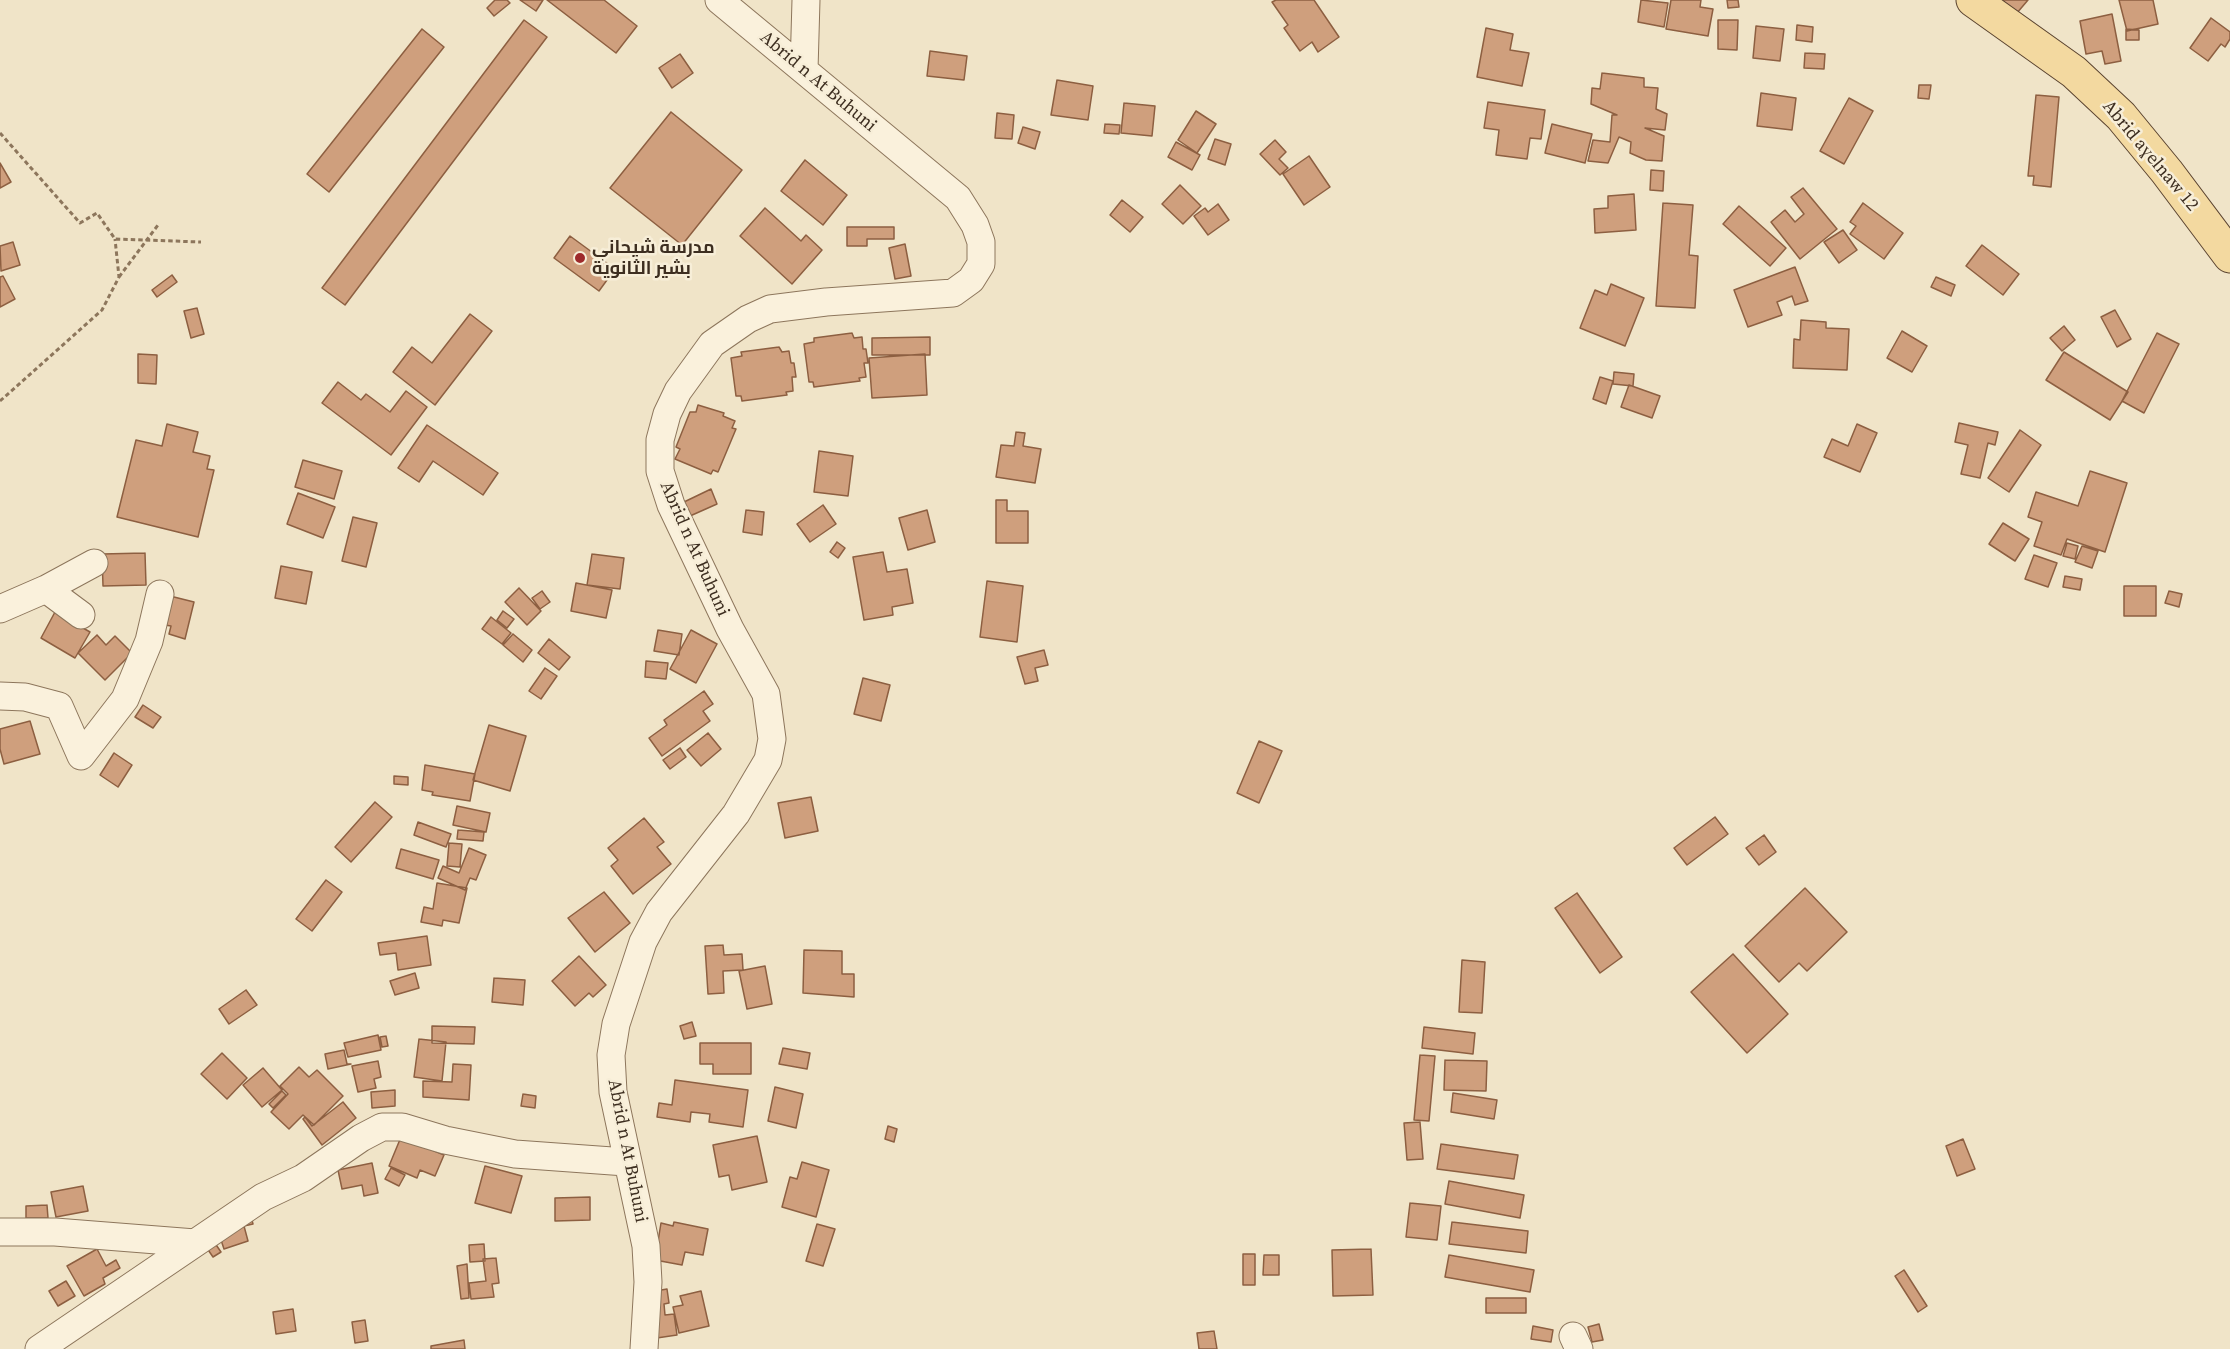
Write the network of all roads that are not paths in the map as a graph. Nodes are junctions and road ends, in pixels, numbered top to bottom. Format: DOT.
graph roads {
  1 [pos="719,0"];
  2 [pos="806,0"];
  3 [pos="1973,0"];
  4 [pos="804,70"];
  5 [pos="2230,256"];
  6 [pos="94,563"];
  7 [pos="46,589"];
  8 [pos="160,594"];
  9 [pos="0,609"];
  10 [pos="81,615"];
  11 [pos="0,696"];
  12 [pos="626,1162"];
  13 [pos="0,1232"];
  14 [pos="195,1243"];
  15 [pos="39,1349"];
  16 [pos="644,1349"];
  1 -- 4 [label="street, Abrid n At Buhuni"];
  2 -- 4 [label="street"];
  3 -- 5 [label="main road, Abrid aɣelnaw 12"];
  4 -- 12 [label="street, Abrid n At Buhuni"];
  6 -- 7 [label="street"];
  7 -- 9 [label="street"];
  7 -- 10 [label="street"];
  8 -- 11 [label="street"];
  12 -- 14 [label="street"];
  12 -- 16 [label="street, Abrid n At Buhuni"];
  13 -- 14 [label="street"];
  14 -- 15 [label="street"];
}
